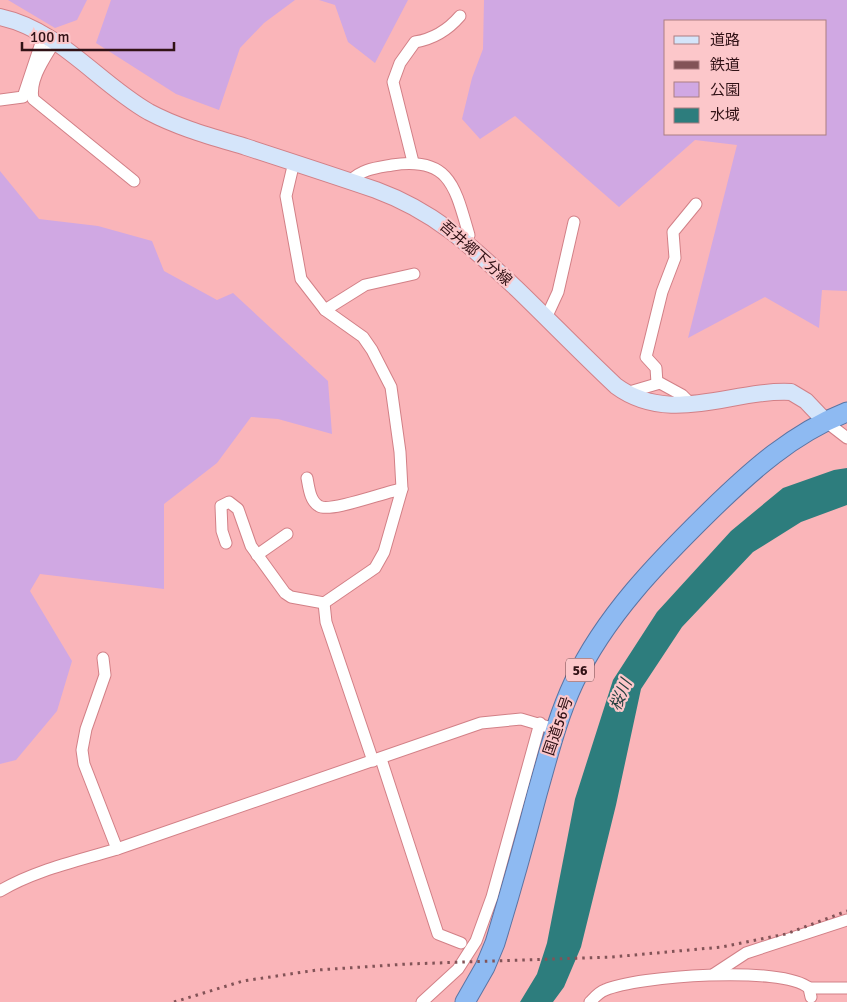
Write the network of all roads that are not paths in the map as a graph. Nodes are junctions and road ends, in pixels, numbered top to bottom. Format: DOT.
graph roads {
  1 [pos="460,16"];
  2 [pos="0,17"];
  3 [pos="50,38"];
  4 [pos="0,100"];
  5 [pos="294,162"];
  6 [pos="413,162"];
  7 [pos="134,181"];
  8 [pos="350,181"];
  9 [pos="696,204"];
  10 [pos="574,222"];
  11 [pos="466,241"];
  12 [pos="414,274"];
  13 [pos="325,310"];
  14 [pos="546,318"];
  15 [pos="657,383"];
  16 [pos="626,393"];
  17 [pos="847,398"];
  18 [pos="691,404"];
  19 [pos="847,412"];
  20 [pos="824,421"];
  21 [pos="847,438"];
  22 [pos="306,478"];
  23 [pos="402,489"];
  24 [pos="287,534"];
  25 [pos="226,543"];
  26 [pos="257,555"];
  27 [pos="324,603"];
  28 [pos="103,658"];
  29 [pos="547,726"];
  30 [pos="377,760"];
  31 [pos="117,849"];
  32 [pos="0,891"];
  33 [pos="847,920"];
  34 [pos="461,943"];
  35 [pos="714,974"];
  36 [pos="847,988"];
  37 [pos="422,1002"];
  38 [pos="465,1002"];
  39 [pos="590,1002"];
  1 -- 6 [label="street"];
  2 -- 3 [label="main road, 吾井郷下分線"];
  3 -- 4 [label="street"];
  3 -- 5 [label="main road, 吾井郷下分線"];
  3 -- 7 [label="street"];
  5 -- 8 [label="main road, 吾井郷下分線"];
  5 -- 13 [label="street"];
  6 -- 8 [label="street"];
  6 -- 11 [label="street"];
  8 -- 11 [label="main road, 吾井郷下分線"];
  9 -- 15 [label="street"];
  10 -- 14 [label="street"];
  11 -- 14 [label="main road, 吾井郷下分線"];
  12 -- 13 [label="street"];
  13 -- 23 [label="street"];
  14 -- 16 [label="main road, 吾井郷下分線"];
  15 -- 16 [label="street"];
  15 -- 18 [label="street"];
  16 -- 18 [label="main road, 吾井郷下分線"];
  17 -- 20 [label="highway, 国道56号 / 56"];
  18 -- 20 [label="main road, 吾井郷下分線"];
  19 -- 20 [label="highway, 国道56号 / 56"];
  20 -- 21 [label="street"];
  20 -- 29 [label="highway, 国道56号 / 56"];
  22 -- 23 [label="street"];
  23 -- 27 [label="street"];
  24 -- 26 [label="street"];
  25 -- 26 [label="street"];
  26 -- 27 [label="street"];
  27 -- 30 [label="street"];
  28 -- 31 [label="street"];
  29 -- 30 [label="street"];
  29 -- 37 [label="street"];
  29 -- 38 [label="highway, 国道56号 / 56"];
  30 -- 31 [label="street"];
  30 -- 34 [label="street"];
  31 -- 32 [label="street"];
  33 -- 35 [label="street"];
  35 -- 36 [label="street"];
  35 -- 39 [label="street"];
}
